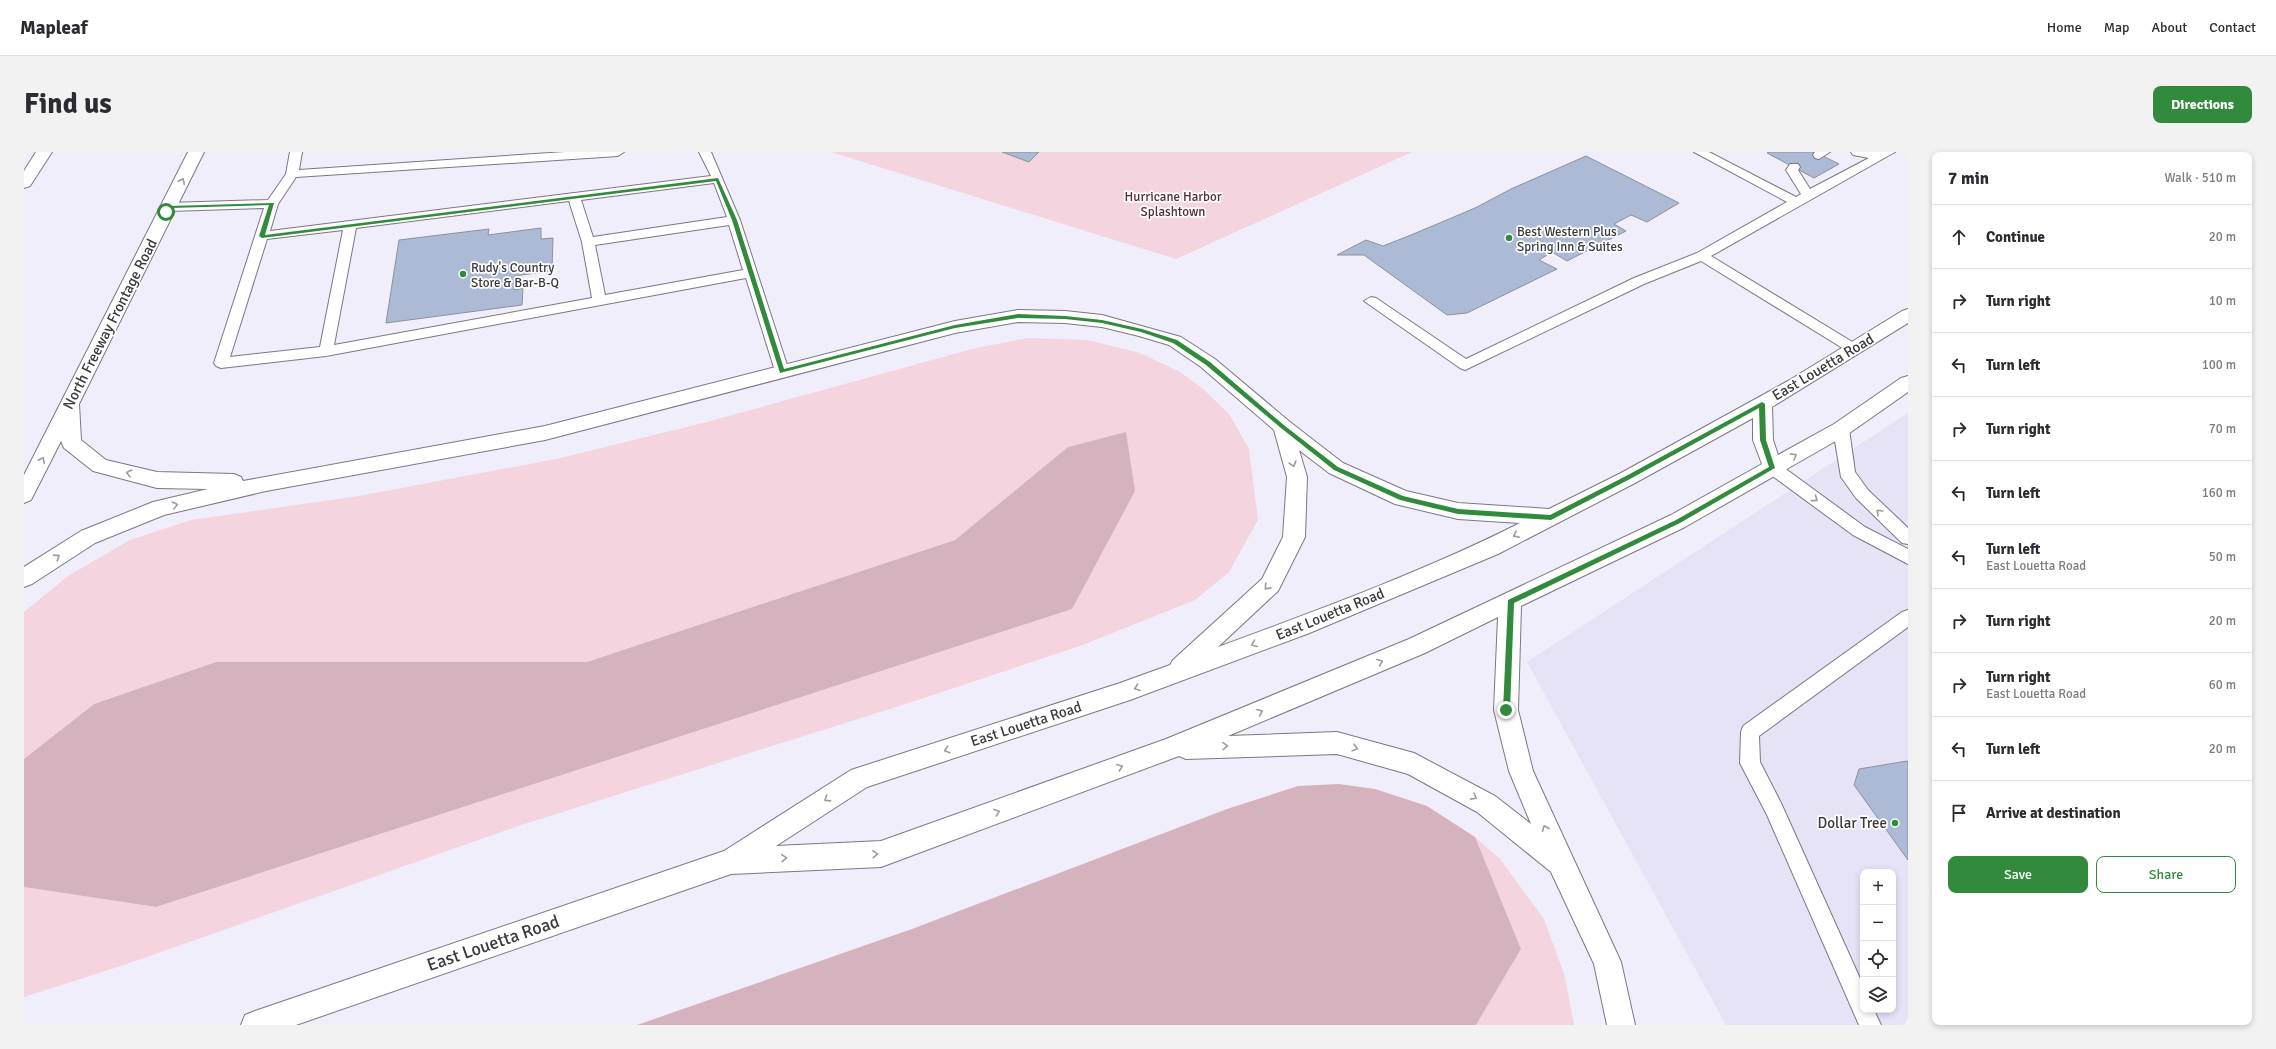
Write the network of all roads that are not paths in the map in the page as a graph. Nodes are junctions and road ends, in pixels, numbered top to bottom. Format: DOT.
graph roads {
  1 [pos="44,152"];
  2 [pos="196,152"];
  3 [pos="296,152"];
  4 [pos="618,152"];
  5 [pos="705,152"];
  6 [pos="1700,152"];
  7 [pos="1857,152"];
  8 [pos="1884,154"];
  9 [pos="532,155"];
  10 [pos="1794,167"];
  11 [pos="292,174"];
  12 [pos="718,179"];
  13 [pos="24,183"];
  14 [pos="1808,195"];
  15 [pos="575,199"];
  16 [pos="1796,202"];
  17 [pos="272,204"];
  18 [pos="169,207"];
  19 [pos="734,220"];
  20 [pos="350,227"];
  21 [pos="262,236"];
  22 [pos="588,242"];
  23 [pos="1702,256"];
  24 [pos="751,273"];
  25 [pos="1371,301"];
  26 [pos="600,302"];
  27 [pos="1908,314"];
  28 [pos="1854,349"];
  29 [pos="326,351"];
  30 [pos="782,371"];
  31 [pos="1908,383"];
  32 [pos="72,401"];
  33 [pos="1762,404"];
  34 [pos="1283,427"];
  35 [pos="1841,429"];
  36 [pos="1772,468"];
  37 [pos="266,483"];
  38 [pos="24,495"];
  39 [pos="1551,517"];
  40 [pos="1908,538"];
  41 [pos="1908,557"];
  42 [pos="24,578"];
  43 [pos="1510,602"];
  44 [pos="1908,617"];
  45 [pos="1174,674"];
  46 [pos="1172,748"];
  47 [pos="731,861"];
  48 [pos="1560,864"];
  49 [pos="1860,1003"];
  50 [pos="1864,1013"];
  51 [pos="255,1025"];
  52 [pos="1621,1025"];
  53 [pos="1870,1025"];
  1 -- 13 [label="main road"];
  18 -- 2 [label="main road, North Freeway Frontage Road, one-way"];
  3 -- 11 [label="lane"];
  4 -- 9 [label="lane"];
  5 -- 12 [label="lane"];
  6 -- 16 [label="lane"];
  7 -- 8 [label="lane"];
  8 -- 14 [label="lane"];
  9 -- 11 [label="lane"];
  10 -- 14 [label="lane"];
  11 -- 17 [label="lane"];
  12 -- 15 [label="lane"];
  12 -- 19 [label="lane"];
  14 -- 16 [label="lane"];
  15 -- 20 [label="lane"];
  15 -- 22 [label="lane"];
  16 -- 23 [label="lane"];
  17 -- 18 [label="lane"];
  17 -- 21 [label="lane"];
  18 -- 32 [label="main road, North Freeway Frontage Road"];
  19 -- 22 [label="lane"];
  19 -- 24 [label="lane"];
  20 -- 21 [label="lane"];
  20 -- 29 [label="lane"];
  21 -- 29 [label="lane"];
  22 -- 26 [label="lane"];
  23 -- 25 [label="lane"];
  23 -- 28 [label="lane"];
  24 -- 26 [label="lane"];
  24 -- 30 [label="lane"];
  26 -- 29 [label="lane"];
  27 -- 28 [label="main road, East Louetta Road"];
  28 -- 33 [label="main road, East Louetta Road"];
  30 -- 34 [label="main road"];
  30 -- 37 [label="main road"];
  31 -- 35 [label="main road, East Louetta Road"];
  37 -- 32 [label="main road, one-way"];
  38 -- 32 [label="main road, North Freeway Frontage Road, one-way"];
  33 -- 36 [label="main road"];
  33 -- 39 [label="main road, East Louetta Road"];
  34 -- 39 [label="main road"];
  34 -- 45 [label="main road, one-way"];
  36 -- 35 [label="main road, East Louetta Road, one-way"];
  40 -- 35 [label="lane, one-way"];
  36 -- 41 [label="lane, one-way"];
  36 -- 43 [label="main road, East Louetta Road"];
  42 -- 37 [label="main road, one-way"];
  39 -- 45 [label="main road, East Louetta Road, one-way"];
  46 -- 43 [label="main road, East Louetta Road, one-way"];
  48 -- 43 [label="main road, one-way"];
  44 -- 49 [label="lane"];
  45 -- 47 [label="main road, East Louetta Road, one-way"];
  47 -- 46 [label="main road, East Louetta Road, one-way"];
  46 -- 48 [label="main road, one-way"];
  47 -- 51 [label="main road, East Louetta Road"];
  48 -- 52 [label="main road"];
  50 -- 53 [label="lane"];
}
